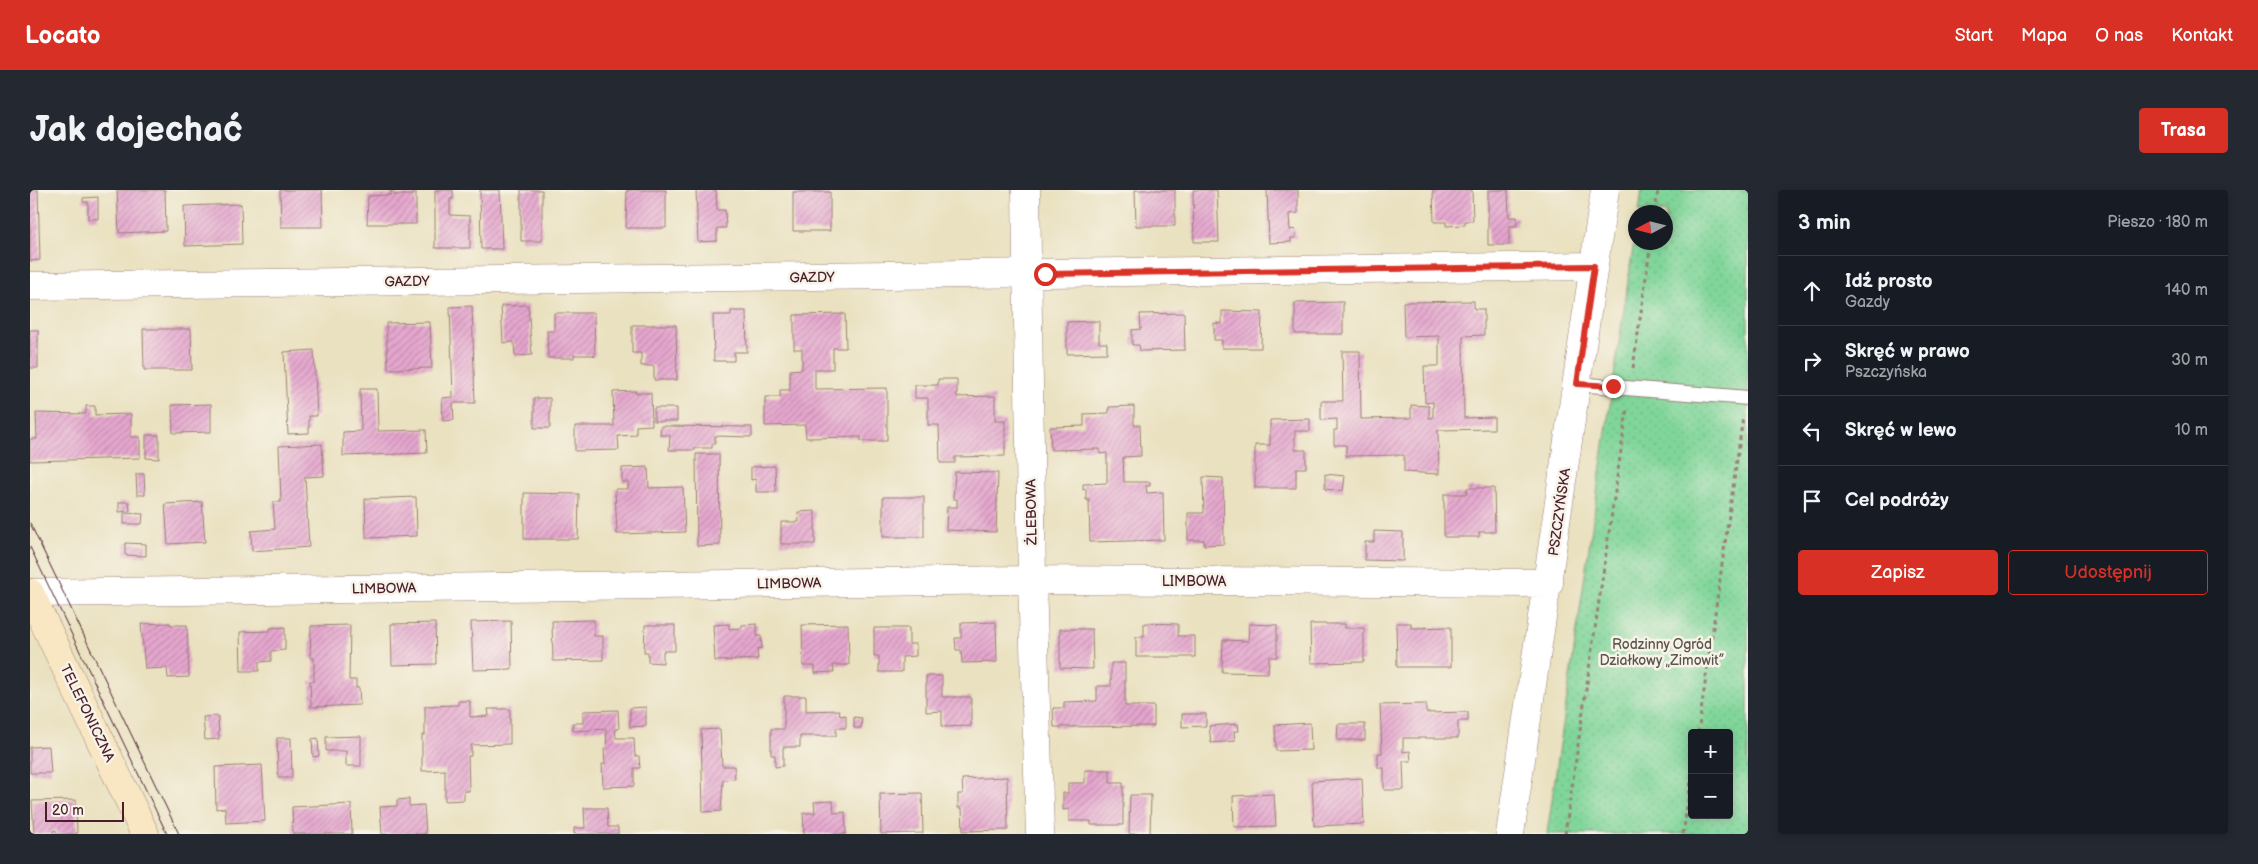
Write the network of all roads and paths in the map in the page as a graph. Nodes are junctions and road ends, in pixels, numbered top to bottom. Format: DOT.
graph roads {
  1 [pos="1026,190"];
  2 [pos="1606,190"];
  3 [pos="1658,190"];
  4 [pos="1656,205"];
  5 [pos="1650,250"];
  6 [pos="1594,266"];
  7 [pos="1026,274"];
  8 [pos="30,286"];
  9 [pos="1577,384"];
  10 [pos="1630,388"];
  11 [pos="1747,398"];
  12 [pos="1032,580"];
  13 [pos="1549,583"];
  14 [pos="30,593"];
  15 [pos="1699,729"];
  16 [pos="1688,801"];
  17 [pos="145,834"];
  18 [pos="1040,834"];
  19 [pos="1510,834"];
  20 [pos="1565,834"];
  21 [pos="1683,834"];
  1 -- 7 [label="street, ŻLEBOWA"];
  2 -- 6 [label="street, PSZCZYŃSKA"];
  3 -- 4 [label="path"];
  5 -- 10 [label="path"];
  6 -- 7 [label="street, GAZDY"];
  6 -- 9 [label="street, PSZCZYŃSKA"];
  7 -- 8 [label="street, GAZDY"];
  7 -- 12 [label="street, ŻLEBOWA"];
  9 -- 10 [label="lane"];
  9 -- 13 [label="street, PSZCZYŃSKA"];
  10 -- 11 [label="lane"];
  10 -- 20 [label="path"];
  11 -- 15 [label="path"];
  12 -- 13 [label="street, LIMBOWA"];
  12 -- 14 [label="street, LIMBOWA"];
  12 -- 18 [label="street, ŻLEBOWA"];
  13 -- 19 [label="street, PSZCZYŃSKA"];
  14 -- 17 [label="street, TELEFONICZNA"];
  16 -- 21 [label="path"];
}
